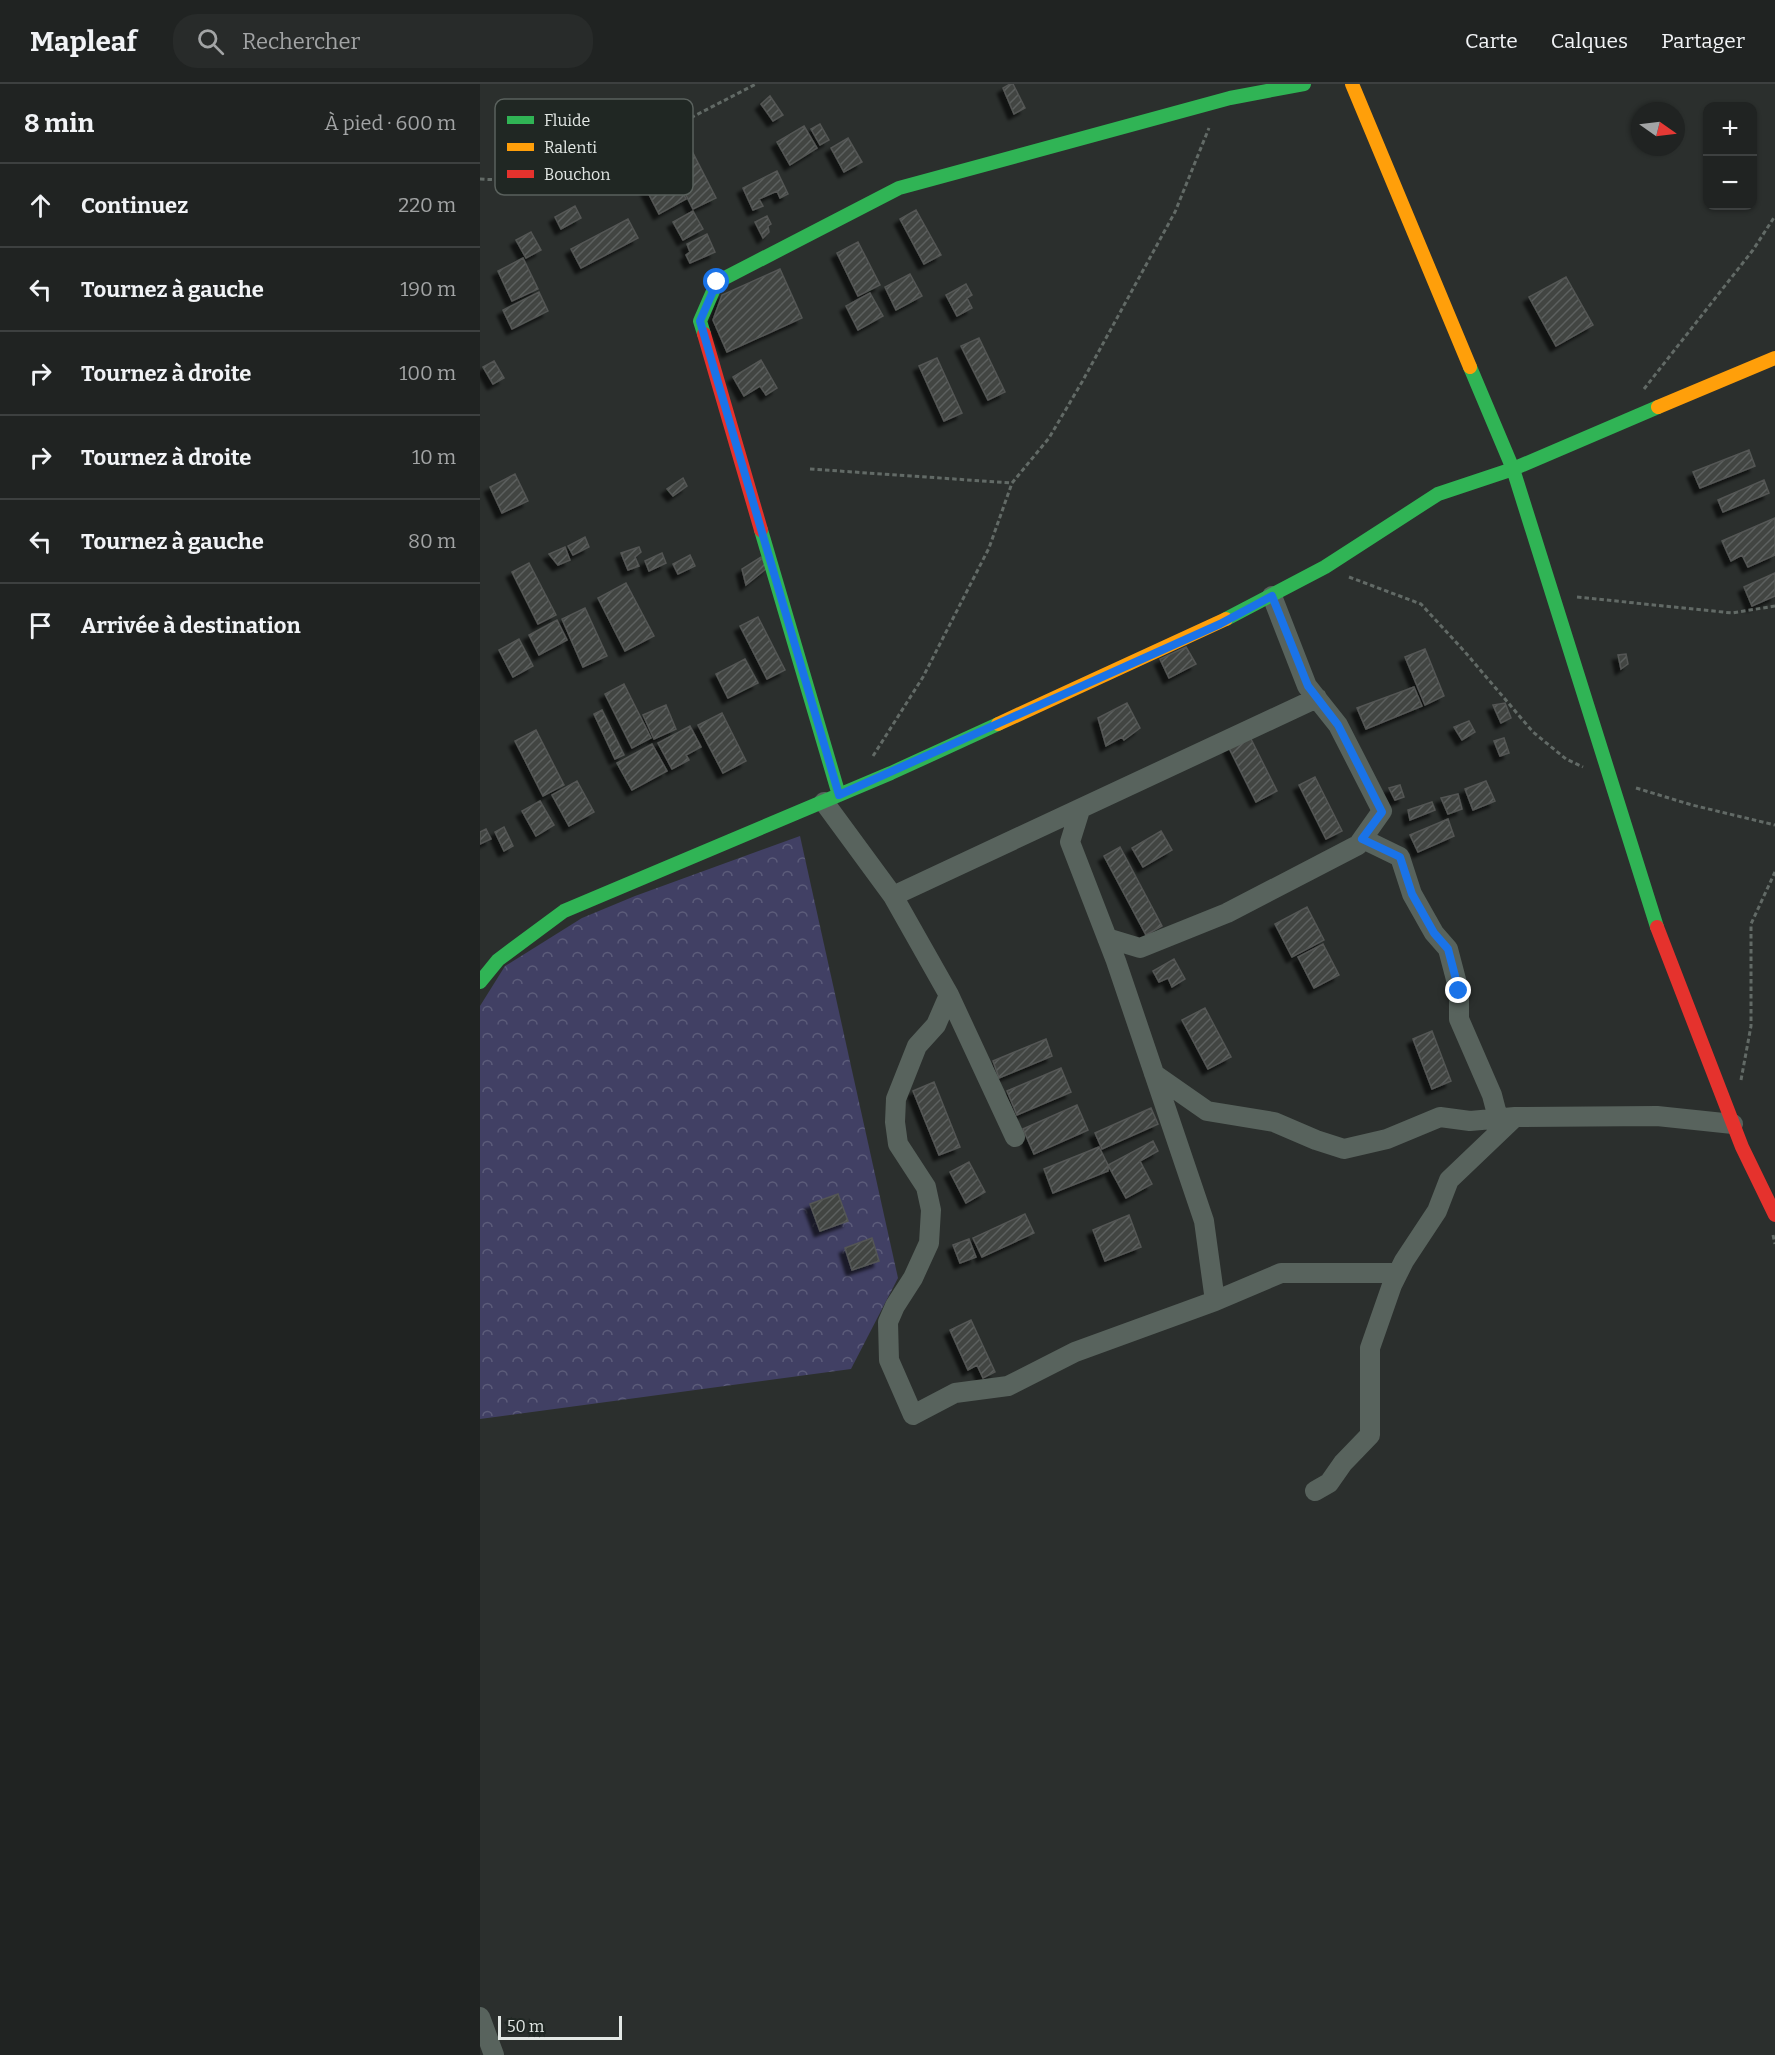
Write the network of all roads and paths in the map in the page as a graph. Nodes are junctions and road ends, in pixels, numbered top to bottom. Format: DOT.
graph roads {
  1 [pos="756,84"];
  2 [pos="1304,84"];
  3 [pos="1352,84"];
  4 [pos="1219,102"];
  5 [pos="693,117"];
  6 [pos="480,179"];
  7 [pos="495,180"];
  8 [pos="1775,216"];
  9 [pos="1775,358"];
  10 [pos="1637,398"];
  11 [pos="810,469"];
  12 [pos="1514,469"];
  13 [pos="1012,483"];
  14 [pos="1325,567"];
  15 [pos="1553,595"];
  16 [pos="1272,596"];
  17 [pos="1775,606"];
  18 [pos="1317,698"];
  19 [pos="867,765"];
  20 [pos="1584,767"];
  21 [pos="1610,780"];
  22 [pos="831,798"];
  23 [pos="1080,810"];
  24 [pos="1775,825"];
  25 [pos="1362,839"];
  26 [pos="1775,872"];
  27 [pos="893,896"];
  28 [pos="1107,938"];
  29 [pos="480,982"];
  30 [pos="949,996"];
  31 [pos="1154,1074"];
  32 [pos="1741,1080"];
  33 [pos="1506,1117"];
  34 [pos="1733,1124"];
  35 [pos="1015,1137"];
  36 [pos="1775,1215"];
  37 [pos="1398,1273"];
  38 [pos="1215,1301"];
  39 [pos="1315,1491"];
  40 [pos="480,2017"];
  41 [pos="494,2055"];
  1 -- 5 [label="path"];
  2 -- 4 [label="street"];
  3 -- 12 [label="street"];
  4 -- 13 [label="path"];
  4 -- 22 [label="street"];
  6 -- 7 [label="path"];
  8 -- 10 [label="path"];
  9 -- 12 [label="street"];
  11 -- 13 [label="path"];
  12 -- 14 [label="street"];
  12 -- 15 [label="street"];
  13 -- 19 [label="path"];
  14 -- 16 [label="street"];
  14 -- 20 [label="path"];
  15 -- 17 [label="path"];
  15 -- 21 [label="street"];
  16 -- 18 [label="street"];
  16 -- 22 [label="street"];
  18 -- 23 [label="street"];
  18 -- 25 [label="street"];
  21 -- 24 [label="path"];
  21 -- 34 [label="street"];
  22 -- 27 [label="street"];
  22 -- 29 [label="street"];
  23 -- 27 [label="street"];
  23 -- 28 [label="street"];
  25 -- 28 [label="street"];
  25 -- 33 [label="street"];
  26 -- 32 [label="path"];
  27 -- 30 [label="street"];
  28 -- 31 [label="street"];
  30 -- 35 [label="street"];
  30 -- 38 [label="street"];
  31 -- 33 [label="street"];
  31 -- 38 [label="street"];
  33 -- 34 [label="street"];
  33 -- 37 [label="street"];
  34 -- 36 [label="street"];
  37 -- 38 [label="street"];
  37 -- 39 [label="street"];
  40 -- 41 [label="street"];
}
